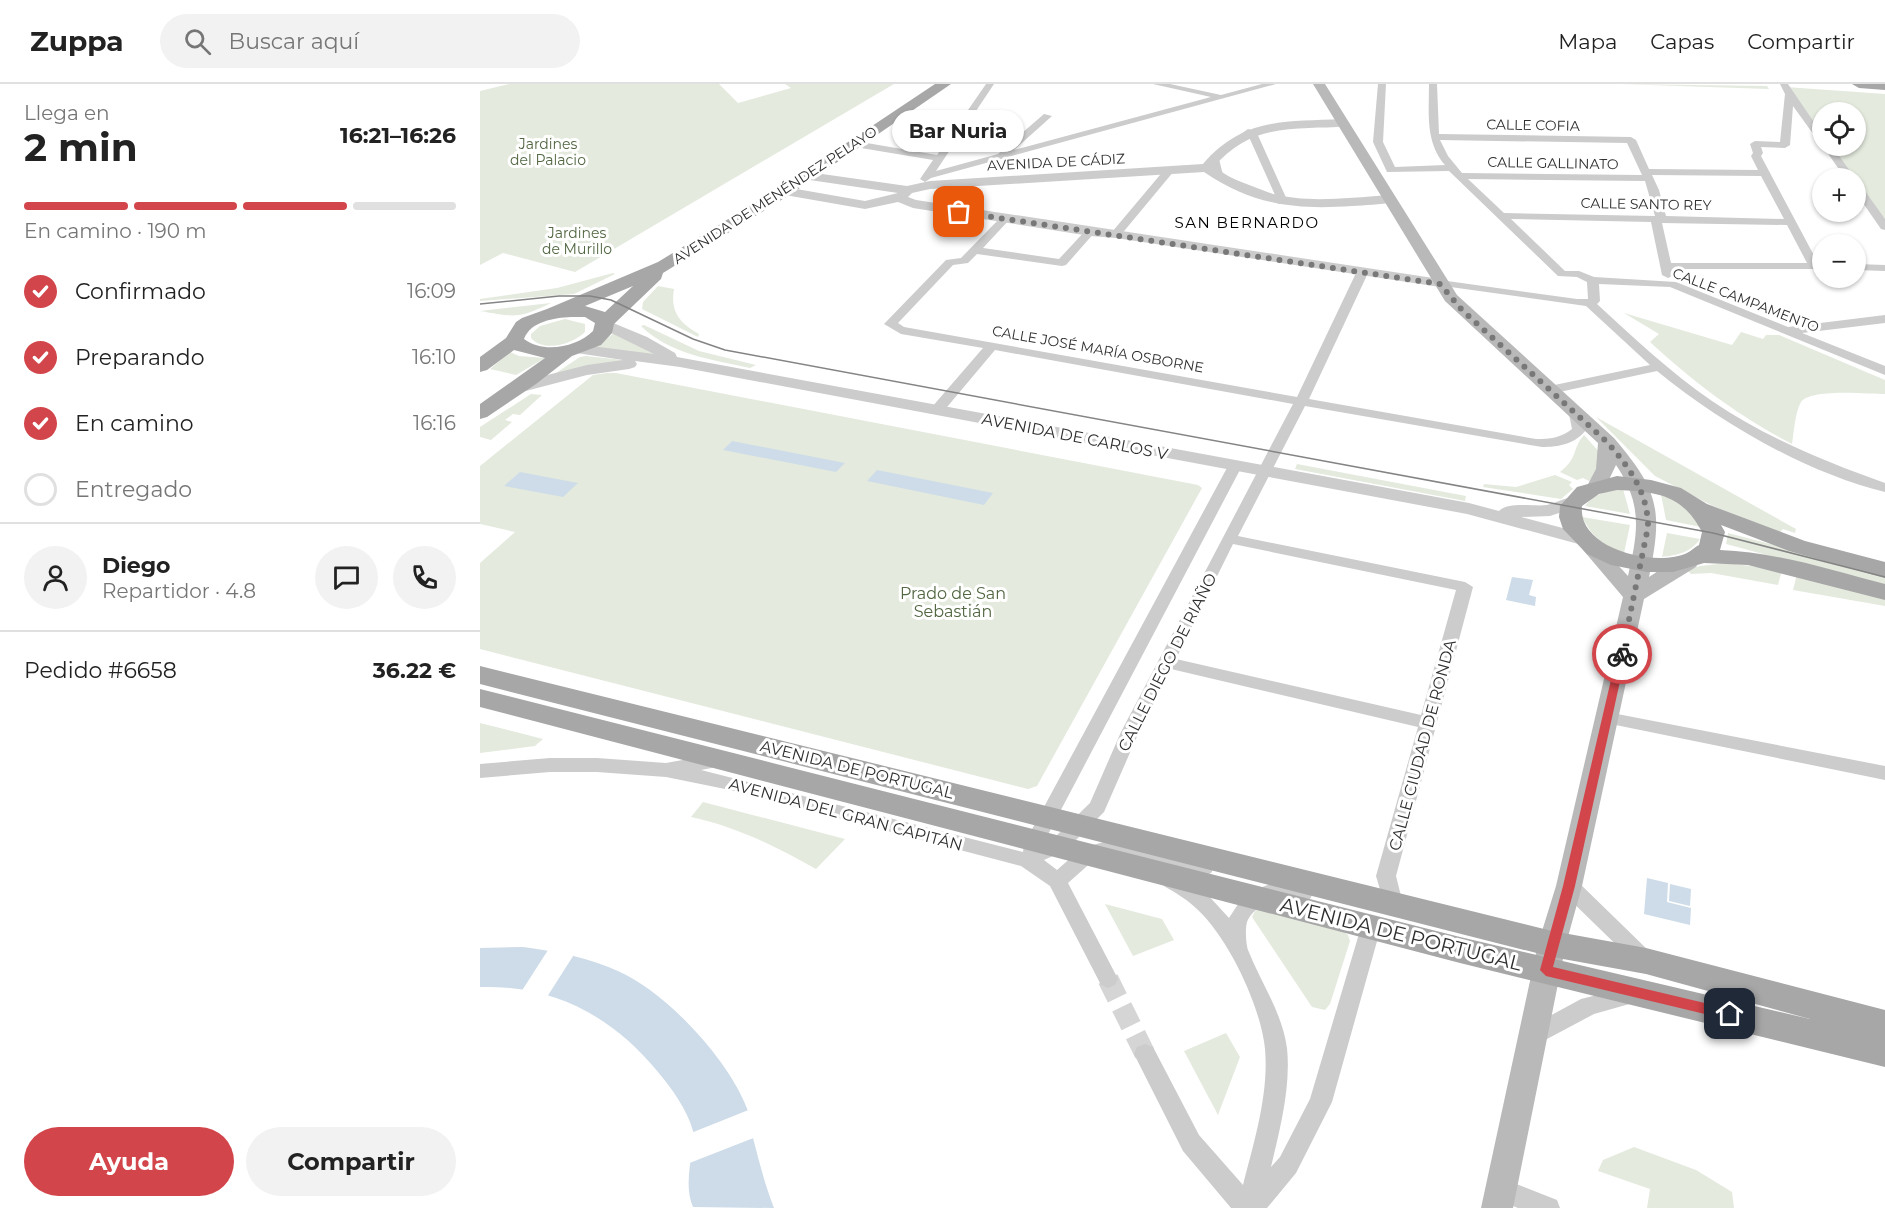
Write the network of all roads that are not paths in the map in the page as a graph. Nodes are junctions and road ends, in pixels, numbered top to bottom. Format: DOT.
graph roads {
  1 [pos="945,84"];
  2 [pos="990,84"];
  3 [pos="1156,84"];
  4 [pos="1272,84"];
  5 [pos="1318,84"];
  6 [pos="1382,84"];
  7 [pos="1433,84"];
  8 [pos="1784,84"];
  9 [pos="1859,84"];
  10 [pos="1184,86"];
  11 [pos="1885,86"];
  12 [pos="1790,94"];
  13 [pos="1224,97"];
  14 [pos="1047,116"];
  15 [pos="1342,123"];
  16 [pos="1812,126"];
  17 [pos="1251,131"];
  18 [pos="1434,136"];
  19 [pos="855,144"];
  20 [pos="1000,156"];
  21 [pos="939,158"];
  22 [pos="1210,163"];
  23 [pos="1169,171"];
  24 [pos="1455,172"];
  25 [pos="1765,173"];
  26 [pos="1646,175"];
  27 [pos="808,176"];
  28 [pos="927,177"];
  29 [pos="785,191"];
  30 [pos="903,194"];
  31 [pos="1389,199"];
  32 [pos="1866,200"];
  33 [pos="1283,202"];
  34 [pos="1502,216"];
  35 [pos="1005,219"];
  36 [pos="1659,219"];
  37 [pos="1790,222"];
  38 [pos="1885,227"];
  39 [pos="1090,232"];
  40 [pos="1116,234"];
  41 [pos="975,250"];
  42 [pos="1812,257"];
  43 [pos="664,266"];
  44 [pos="1812,266"];
  45 [pos="1866,267"];
  46 [pos="1885,268"];
  47 [pos="1362,273"];
  48 [pos="1567,274"];
  49 [pos="1668,274"];
  50 [pos="1592,280"];
  51 [pos="1440,284"];
  52 [pos="1511,294"];
  53 [pos="1562,299"];
  54 [pos="1589,303"];
  55 [pos="1462,310"];
  56 [pos="554,313"];
  57 [pos="1885,319"];
  58 [pos="606,324"];
  59 [pos="1786,331"];
  60 [pos="514,341"];
  61 [pos="992,346"];
  62 [pos="571,350"];
  63 [pos="680,362"];
  64 [pos="480,366"];
  65 [pos="1661,366"];
  66 [pos="1885,371"];
  67 [pos="518,388"];
  68 [pos="1550,390"];
  69 [pos="1302,400"];
  70 [pos="937,410"];
  71 [pos="480,413"];
  72 [pos="1576,414"];
  73 [pos="1607,442"];
  74 [pos="1267,463"];
  75 [pos="1236,466"];
  76 [pos="1639,484"];
  77 [pos="1598,486"];
  78 [pos="1885,489"];
  79 [pos="1573,502"];
  80 [pos="1698,508"];
  81 [pos="1469,509"];
  82 [pos="1229,539"];
  83 [pos="1585,542"];
  84 [pos="1695,559"];
  85 [pos="1641,565"];
  86 [pos="1885,570"];
  87 [pos="1885,592"];
  88 [pos="1634,596"];
  89 [pos="1166,662"];
  90 [pos="480,675"];
  91 [pos="480,698"];
  92 [pos="1608,718"];
  93 [pos="1428,723"];
  94 [pos="724,759"];
  95 [pos="666,770"];
  96 [pos="480,771"];
  97 [pos="1885,773"];
  98 [pos="1085,839"];
  99 [pos="1042,840"];
  100 [pos="1158,871"];
  101 [pos="1057,881"];
  102 [pos="1569,886"];
  103 [pos="1257,898"];
  104 [pos="1393,904"];
  105 [pos="1482,926"];
  106 [pos="1371,927"];
  107 [pos="1237,949"];
  108 [pos="1549,957"];
  109 [pos="1644,977"];
  110 [pos="1108,979"];
  111 [pos="1885,1025"];
  112 [pos="1532,1037"];
  113 [pos="1885,1052"];
  114 [pos="1145,1053"];
  115 [pos="1499,1199"];
  116 [pos="1250,1208"];
  117 [pos="1548,1208"];
  1 -- 19 [label="main road, AVENIDA DE MENÉNDEZ PELAYO"];
  2 -- 21 [label="street"];
  3 -- 10 [label="street"];
  4 -- 13 [label="street"];
  5 -- 15 [label="main road"];
  6 -- 24 [label="street, CALLE GALLINATO"];
  7 -- 18 [label="street"];
  8 -- 12 [label="street"];
  9 -- 11 [label="main road"];
  10 -- 13 [label="street"];
  12 -- 16 [label="street"];
  12 -- 25 [label="street"];
  13 -- 20 [label="street"];
  14 -- 20 [label="street"];
  15 -- 17 [label="street"];
  15 -- 31 [label="main road"];
  17 -- 22 [label="street"];
  17 -- 33 [label="street"];
  18 -- 24 [label="street"];
  18 -- 26 [label="street, CALLE COFIA"];
  19 -- 21 [label="street"];
  19 -- 27 [label="main road, AVENIDA DE MENÉNDEZ PELAYO"];
  20 -- 28 [label="street"];
  21 -- 28 [label="street"];
  22 -- 23 [label="street, AVENIDA DE CÁDIZ"];
  22 -- 33 [label="street"];
  23 -- 30 [label="street, AVENIDA DE CÁDIZ"];
  23 -- 40 [label="street"];
  24 -- 26 [label="street, CALLE GALLINATO"];
  24 -- 34 [label="street"];
  25 -- 26 [label="street, CALLE GALLINATO"];
  25 -- 37 [label="street"];
  26 -- 36 [label="street"];
  27 -- 29 [label="main road, AVENIDA DE MENÉNDEZ PELAYO"];
  27 -- 30 [label="street"];
  28 -- 30 [label="street"];
  29 -- 30 [label="street, AVENIDA DE CÁDIZ"];
  29 -- 43 [label="main road, AVENIDA DE MENÉNDEZ PELAYO"];
  30 -- 35 [label="street"];
  31 -- 33 [label="street"];
  31 -- 51 [label="main road"];
  32 -- 38 [label="street"];
  34 -- 36 [label="street, CALLE SANTO REY"];
  34 -- 48 [label="street"];
  35 -- 39 [label="street"];
  35 -- 41 [label="street"];
  36 -- 37 [label="street, CALLE SANTO REY"];
  36 -- 49 [label="street"];
  37 -- 42 [label="street"];
  39 -- 40 [label="street"];
  39 -- 41 [label="street"];
  40 -- 47 [label="street"];
  41 -- 61 [label="street, CALLE JOSÉ MARÍA OSBORNE"];
  43 -- 56 [label="main road"];
  43 -- 58 [label="main road"];
  44 -- 49 [label="street"];
  45 -- 46 [label="street"];
  47 -- 51 [label="street"];
  47 -- 69 [label="street, CALLE DIEGO DE RIAÑO"];
  48 -- 49 [label="street"];
  48 -- 50 [label="street"];
  48 -- 53 [label="street"];
  49 -- 50 [label="street, CALLE CAMPAMENTO"];
  49 -- 59 [label="street, CALLE CAMPAMENTO"];
  50 -- 54 [label="street"];
  51 -- 52 [label="street"];
  51 -- 55 [label="main road"];
  52 -- 53 [label="street"];
  52 -- 55 [label="street"];
  53 -- 54 [label="street"];
  54 -- 65 [label="street"];
  55 -- 68 [label="main road"];
  56 -- 58 [label="main road"];
  56 -- 60 [label="main road"];
  57 -- 59 [label="street"];
  58 -- 62 [label="main road"];
  58 -- 63 [label="street"];
  59 -- 66 [label="street, CALLE CAMPAMENTO"];
  60 -- 62 [label="main road"];
  60 -- 64 [label="main road"];
  61 -- 69 [label="street, CALLE JOSÉ MARÍA OSBORNE"];
  61 -- 70 [label="street"];
  62 -- 63 [label="street"];
  62 -- 67 [label="main road"];
  63 -- 67 [label="street"];
  63 -- 70 [label="street, AVENIDA DE CARLOS V"];
  65 -- 68 [label="street"];
  65 -- 78 [label="street"];
  67 -- 71 [label="main road"];
  68 -- 72 [label="main road"];
  69 -- 72 [label="street, CALLE JOSÉ MARÍA OSBORNE"];
  69 -- 74 [label="street, CALLE DIEGO DE RIAÑO"];
  70 -- 75 [label="street, AVENIDA DE CARLOS V"];
  72 -- 73 [label="main road"];
  73 -- 76 [label="main road"];
  73 -- 77 [label="main road"];
  74 -- 75 [label="street, AVENIDA DE CARLOS V"];
  74 -- 81 [label="street, AVENIDA DE CARLOS V"];
  74 -- 82 [label="street, CALLE DIEGO DE RIAÑO"];
  75 -- 99 [label="street, CALLE DIEGO DE RIAÑO"];
  76 -- 77 [label="main road"];
  76 -- 80 [label="main road"];
  76 -- 85 [label="main road"];
  77 -- 79 [label="main road"];
  79 -- 81 [label="street, AVENIDA DE CARLOS V"];
  79 -- 83 [label="main road"];
  80 -- 84 [label="main road"];
  80 -- 86 [label="main road"];
  81 -- 83 [label="street, AVENIDA DE CARLOS V"];
  82 -- 89 [label="street, CALLE DIEGO DE RIAÑO"];
  82 -- 93 [label="street, CALLE CIUDAD DE RONDA"];
  83 -- 85 [label="main road"];
  83 -- 88 [label="main road"];
  84 -- 85 [label="main road"];
  84 -- 87 [label="main road"];
  84 -- 88 [label="main road"];
  85 -- 88 [label="main road"];
  88 -- 92 [label="main road"];
  89 -- 93 [label="street"];
  89 -- 98 [label="street, CALLE DIEGO DE RIAÑO"];
  90 -- 99 [label="main road, AVENIDA DE PORTUGAL"];
  91 -- 94 [label="main road, AVENIDA DE PORTUGAL"];
  92 -- 97 [label="street"];
  92 -- 102 [label="main road"];
  93 -- 104 [label="street, CALLE CIUDAD DE RONDA"];
  94 -- 95 [label="street, AVENIDA DEL GRAN CAPITÁN"];
  94 -- 99 [label="main road, AVENIDA DE PORTUGAL"];
  95 -- 96 [label="street, AVENIDA DEL GRAN CAPITÁN"];
  95 -- 99 [label="street, AVENIDA DEL GRAN CAPITÁN"];
  98 -- 99 [label="main road, AVENIDA DE PORTUGAL"];
  98 -- 100 [label="main road, AVENIDA DE PORTUGAL"];
  98 -- 101 [label="street"];
  98 -- 104 [label="main road, AVENIDA DE PORTUGAL"];
  99 -- 101 [label="street, AVENIDA DEL GRAN CAPITÁN"];
  100 -- 103 [label="main road, AVENIDA DE PORTUGAL"];
  100 -- 107 [label="street"];
  101 -- 110 [label="street, AVENIDA DEL GRAN CAPITÁN"];
  102 -- 108 [label="main road"];
  102 -- 109 [label="street"];
  103 -- 105 [label="street, AVENIDA DE PORTUGAL"];
  103 -- 106 [label="main road, AVENIDA DE PORTUGAL"];
  103 -- 107 [label="street"];
  104 -- 105 [label="main road, AVENIDA DE PORTUGAL"];
  105 -- 108 [label="main road, AVENIDA DE PORTUGAL"];
  106 -- 108 [label="main road, AVENIDA DE PORTUGAL"];
  106 -- 116 [label="street"];
  107 -- 116 [label="street"];
  108 -- 109 [label="main road"];
  108 -- 112 [label="main road"];
  109 -- 111 [label="main road"];
  109 -- 112 [label="street"];
  109 -- 113 [label="main road"];
  112 -- 115 [label="main road"];
  114 -- 116 [label="street"];
  115 -- 117 [label="street"];
}
